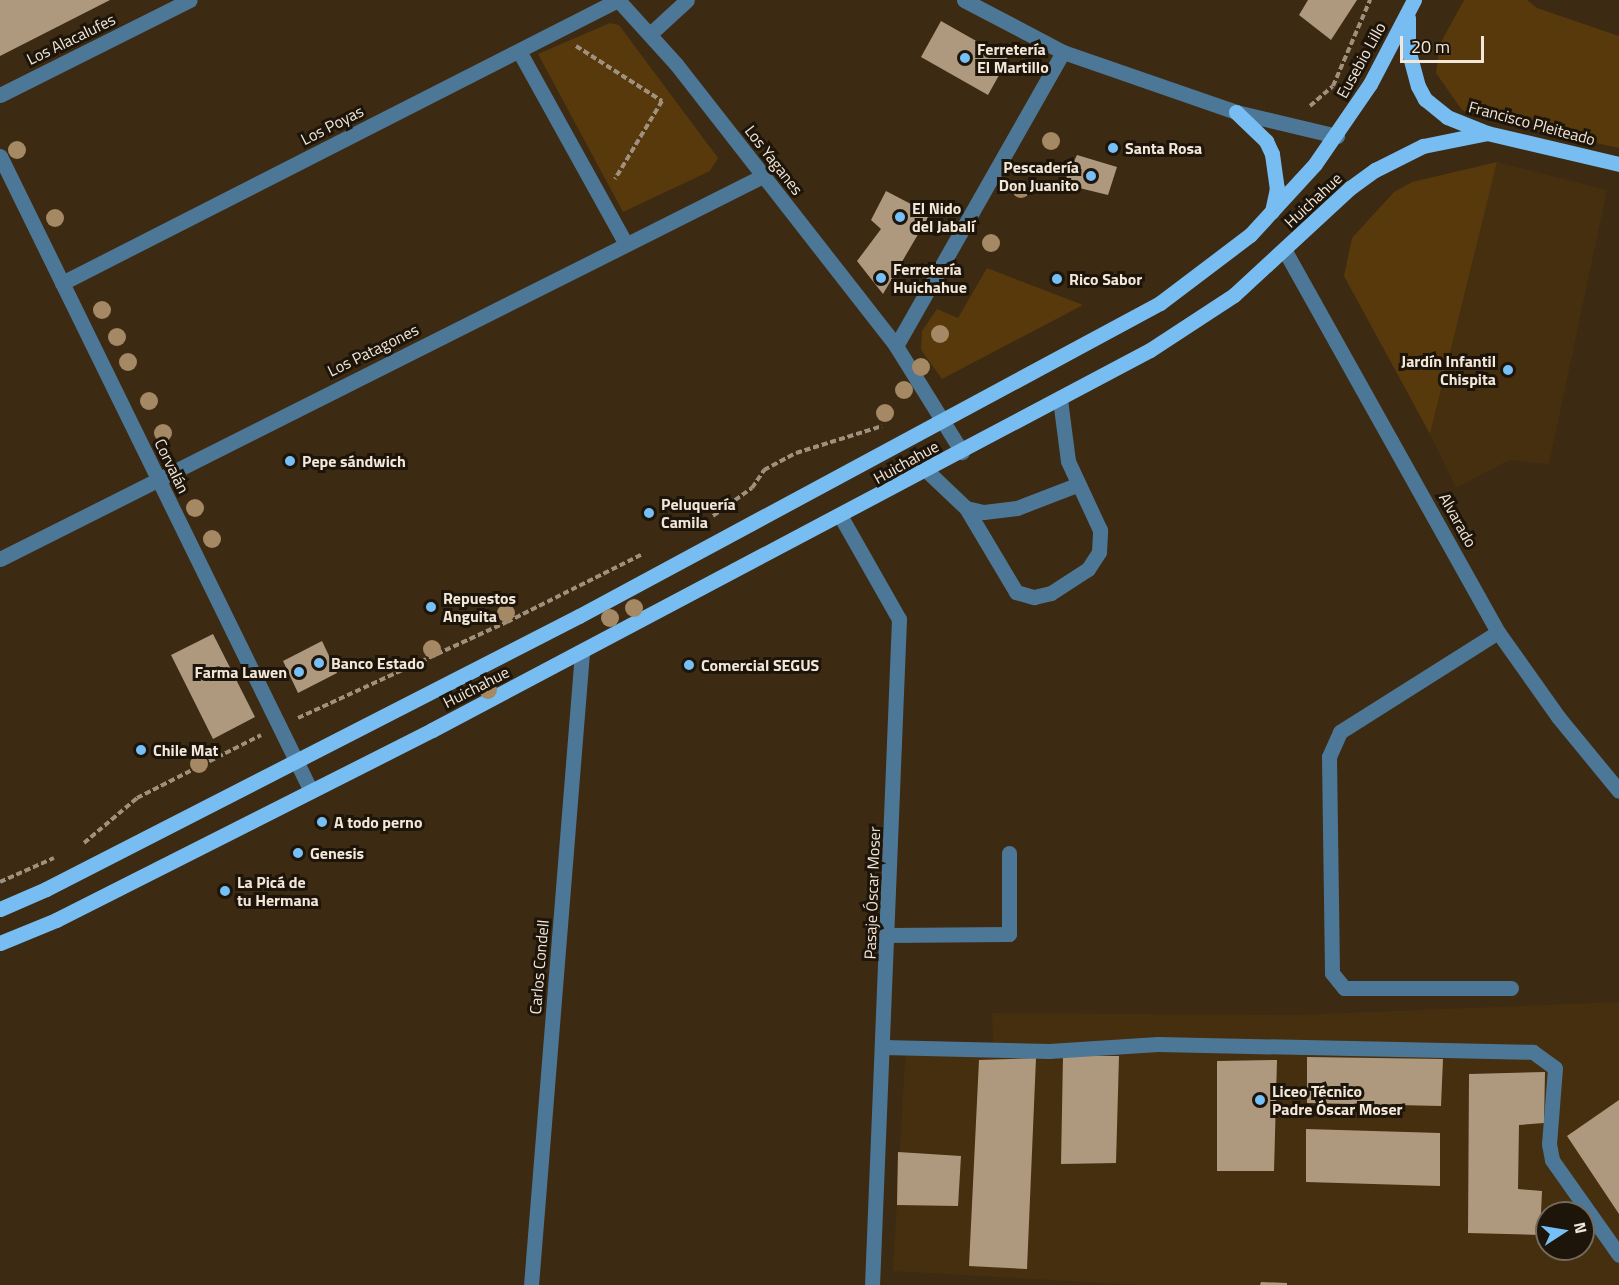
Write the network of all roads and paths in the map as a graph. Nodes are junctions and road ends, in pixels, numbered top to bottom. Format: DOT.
graph roads {
  1 [pos="190,0"];
  2 [pos="618,0"];
  3 [pos="687,0"];
  4 [pos="964,0"];
  5 [pos="1411,6"];
  6 [pos="555,32"];
  7 [pos="650,34"];
  8 [pos="519,51"];
  9 [pos="1063,52"];
  10 [pos="0,95"];
  11 [pos="1236,112"];
  12 [pos="1487,133"];
  13 [pos="1337,136"];
  14 [pos="0,156"];
  15 [pos="1619,164"];
  16 [pos="763,176"];
  17 [pos="600,198"];
  18 [pos="1270,215"];
  19 [pos="626,244"];
  20 [pos="1285,251"];
  21 [pos="62,283"];
  22 [pos="897,346"];
  23 [pos="1060,399"];
  24 [pos="944,417"];
  25 [pos="962,452"];
  26 [pos="927,471"];
  27 [pos="158,477"];
  28 [pos="1079,483"];
  29 [pos="966,508"];
  30 [pos="841,517"];
  31 [pos="0,559"];
  32 [pos="1498,632"];
  33 [pos="582,652"];
  34 [pos="304,715"];
  35 [pos="279,726"];
  36 [pos="296,760"];
  37 [pos="311,791"];
  38 [pos="1619,792"];
  39 [pos="82,845"];
  40 [pos="1009,853"];
  41 [pos="61,855"];
  42 [pos="0,882"];
  43 [pos="0,909"];
  44 [pos="889,934"];
  45 [pos="0,943"];
  46 [pos="1511,988"];
  47 [pos="883,1047"];
  48 [pos="1619,1254"];
  49 [pos="531,1285"];
  50 [pos="872,1285"];
  1 -- 10 [label="street, Los Alacalufes"];
  2 -- 6 [label="street, Los Poyas"];
  2 -- 7 [label="street, Los Yaganes"];
  3 -- 7 [label="street"];
  4 -- 9 [label="street"];
  5 -- 12 [label="main road, Francisco Pleiteado"];
  5 -- 13 [label="main road, Eusebio Lillo"];
  6 -- 8 [label="street, Los Poyas"];
  6 -- 17 [label="path"];
  7 -- 16 [label="street, Los Yaganes"];
  8 -- 17 [label="street"];
  8 -- 21 [label="street, Los Poyas"];
  9 -- 11 [label="street"];
  9 -- 22 [label="street"];
  11 -- 13 [label="street"];
  11 -- 18 [label="main road"];
  12 -- 15 [label="main road, Francisco Pleiteado"];
  12 -- 20 [label="main road, Huichahue"];
  13 -- 18 [label="main road, Huichahue"];
  14 -- 21 [label="street, Corvalán"];
  16 -- 19 [label="street, Los Patagones"];
  16 -- 22 [label="street, Los Yaganes"];
  17 -- 19 [label="street"];
  18 -- 24 [label="main road, Huichahue"];
  19 -- 27 [label="street, Los Patagones"];
  20 -- 23 [label="main road, Huichahue"];
  20 -- 32 [label="street, Alvarado"];
  21 -- 27 [label="street, Corvalán"];
  22 -- 24 [label="street, Huichahue"];
  23 -- 25 [label="main road, Huichahue"];
  23 -- 28 [label="street"];
  24 -- 25 [label="street, Huichahue"];
  24 -- 36 [label="main road, Huichahue"];
  25 -- 26 [label="main road, Huichahue"];
  26 -- 29 [label="street"];
  26 -- 30 [label="main road, Huichahue"];
  27 -- 31 [label="street, Los Patagones"];
  27 -- 35 [label="street, Corvalán"];
  28 -- 29 [label="street"];
  28 -- 29 [label="street"];
  30 -- 33 [label="main road, Huichahue"];
  30 -- 44 [label="street, Pasaje Óscar Moser"];
  32 -- 38 [label="street, Alvarado"];
  32 -- 46 [label="street"];
  33 -- 37 [label="main road, Huichahue"];
  33 -- 49 [label="street, Carlos Condell"];
  34 -- 35 [label="path"];
  35 -- 36 [label="street, Corvalán"];
  35 -- 39 [label="path"];
  36 -- 37 [label="street, Corvalán"];
  36 -- 43 [label="main road, Huichahue"];
  37 -- 45 [label="main road, Huichahue"];
  40 -- 44 [label="street"];
  41 -- 42 [label="path"];
  44 -- 47 [label="street, Pasaje Óscar Moser"];
  47 -- 48 [label="street"];
  47 -- 50 [label="street, Pasaje Óscar Moser"];
}
